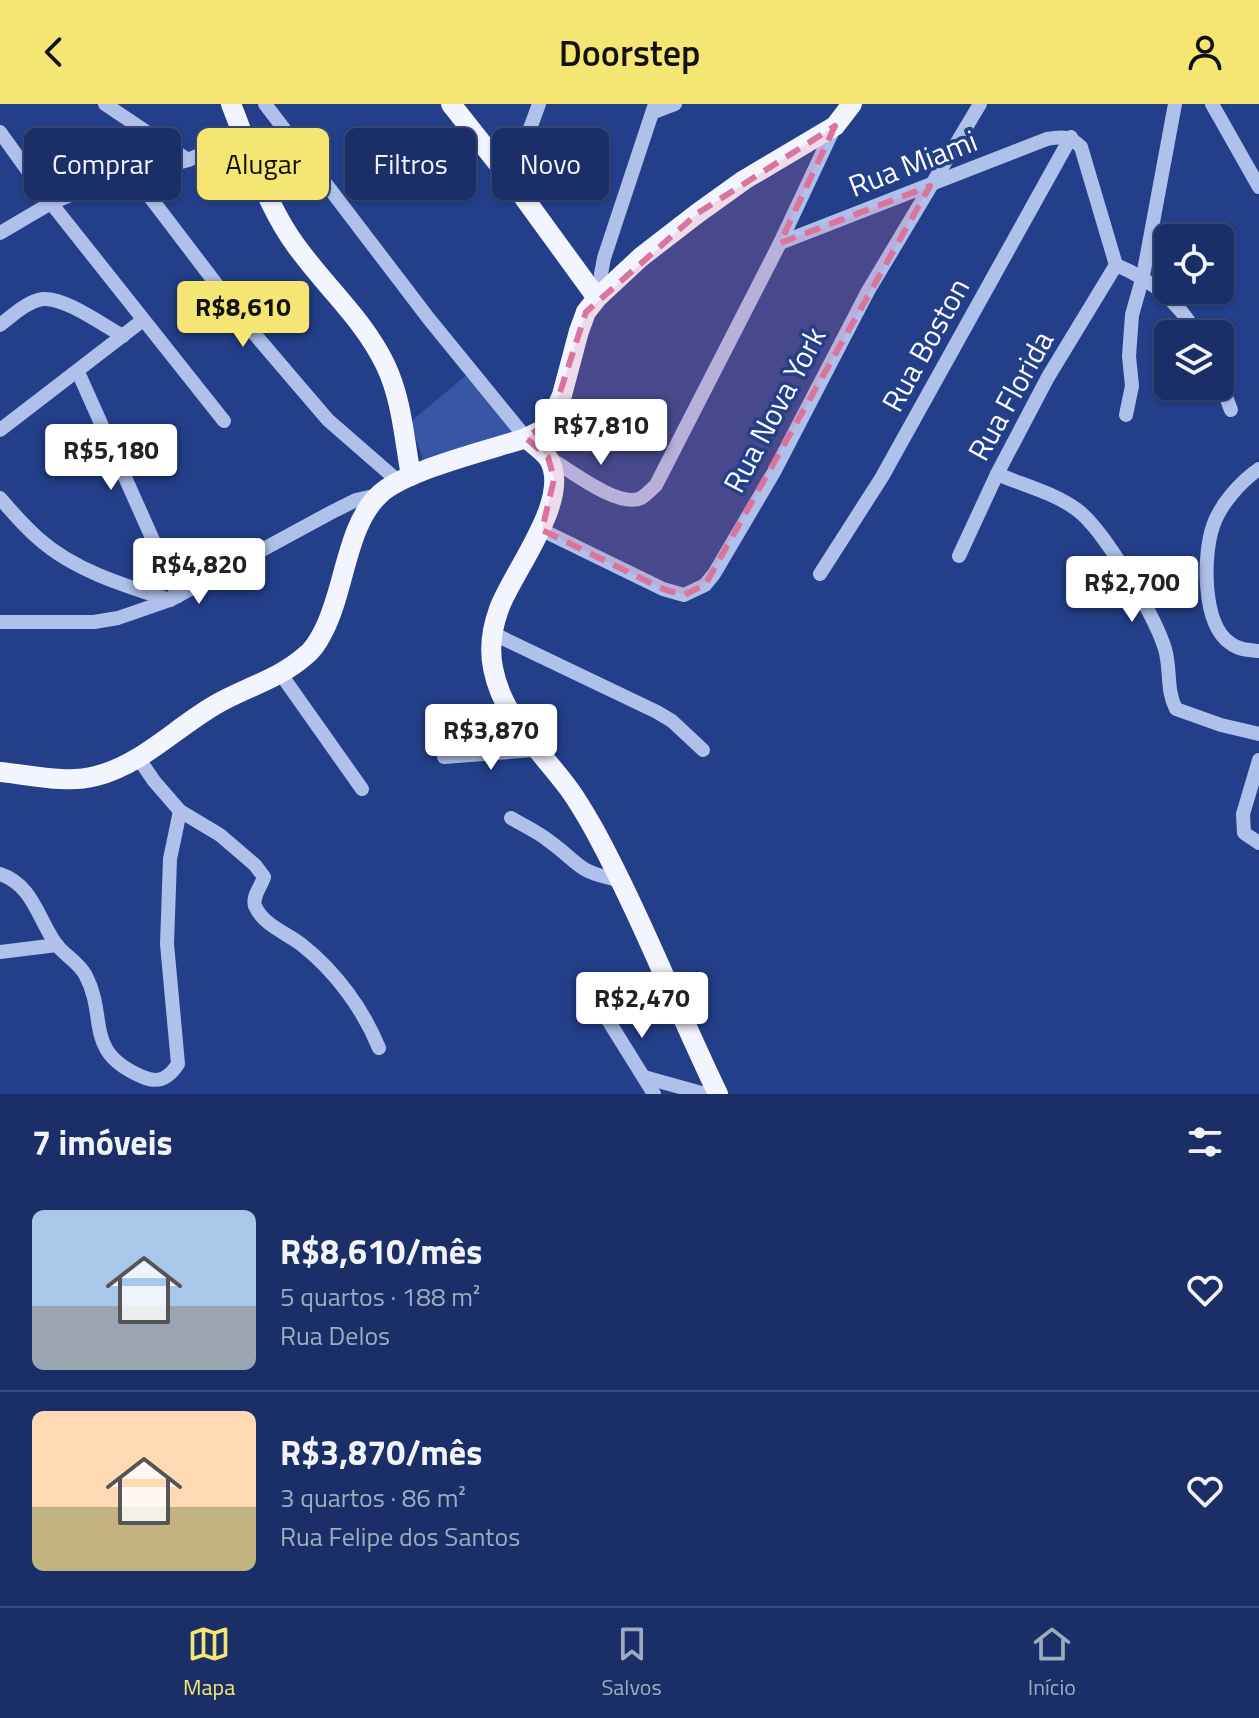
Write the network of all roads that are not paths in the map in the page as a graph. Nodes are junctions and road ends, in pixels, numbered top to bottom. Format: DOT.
graph roads {
  1 [pos="105,104"];
  2 [pos="231,104"];
  3 [pos="265,104"];
  4 [pos="451,104"];
  5 [pos="539,104"];
  6 [pos="675,104"];
  7 [pos="852,104"];
  8 [pos="980,104"];
  9 [pos="1175,104"];
  10 [pos="1212,104"];
  11 [pos="654,108"];
  12 [pos="835,126"];
  13 [pos="240,128"];
  14 [pos="530,128"];
  15 [pos="0,132"];
  16 [pos="1071,137"];
  17 [pos="197,156"];
  18 [pos="492,156"];
  19 [pos="188,160"];
  20 [pos="181,162"];
  21 [pos="930,186"];
  22 [pos="1259,187"];
  23 [pos="60,200"];
  24 [pos="152,200"];
  25 [pos="269,200"];
  26 [pos="526,200"];
  27 [pos="51,203"];
  28 [pos="0,233"];
  29 [pos="780,243"];
  30 [pos="1116,265"];
  31 [pos="1143,276"];
  32 [pos="600,296"];
  33 [pos="143,320"];
  34 [pos="1186,320"];
  35 [pos="0,325"];
  36 [pos="123,336"];
  37 [pos="78,372"];
  38 [pos="1227,400"];
  39 [pos="1231,410"];
  40 [pos="1126,415"];
  41 [pos="224,421"];
  42 [pos="0,430"];
  43 [pos="526,438"];
  44 [pos="548,457"];
  45 [pos="1259,469"];
  46 [pos="997,474"];
  47 [pos="404,478"];
  48 [pos="378,495"];
  49 [pos="0,498"];
  50 [pos="330,513"];
  51 [pos="542,530"];
  52 [pos="356,536"];
  53 [pos="959,556"];
  54 [pos="820,574"];
  55 [pos="174,598"];
  56 [pos="0,622"];
  57 [pos="492,633"];
  58 [pos="1259,651"];
  59 [pos="280,673"];
  60 [pos="1259,734"];
  61 [pos="534,750"];
  62 [pos="703,750"];
  63 [pos="444,757"];
  64 [pos="139,759"];
  65 [pos="1259,760"];
  66 [pos="0,772"];
  67 [pos="362,789"];
  68 [pos="180,811"];
  69 [pos="511,818"];
  70 [pos="1259,843"];
  71 [pos="0,874"];
  72 [pos="619,880"];
  73 [pos="57,945"];
  74 [pos="0,952"];
  75 [pos="598,1004"];
  76 [pos="379,1048"];
  77 [pos="644,1077"];
  78 [pos="654,1094"];
  79 [pos="705,1094"];
  80 [pos="718,1094"];
  1 -- 19 [label="street"];
  2 -- 13 [label="main road"];
  3 -- 43 [label="street"];
  4 -- 18 [label="main road"];
  5 -- 14 [label="street"];
  6 -- 11 [label="street"];
  7 -- 12 [label="main road"];
  8 -- 21 [label="street, Rua Nova York"];
  9 -- 31 [label="street"];
  10 -- 22 [label="street"];
  11 -- 32 [label="street"];
  12 -- 29 [label="street"];
  12 -- 32 [label="main road"];
  15 -- 27 [label="street"];
  16 -- 21 [label="street, Rua Miami"];
  16 -- 30 [label="street"];
  16 -- 54 [label="street, Rua Boston"];
  17 -- 19 [label="street"];
  19 -- 20 [label="street"];
  21 -- 29 [label="street, Rua Miami"];
  21 -- 51 [label="street, Rua Nova York"];
  23 -- 27 [label="street"];
  24 -- 47 [label="street"];
  25 -- 47 [label="main road"];
  26 -- 32 [label="main road"];
  27 -- 28 [label="street"];
  27 -- 33 [label="street"];
  29 -- 44 [label="street"];
  30 -- 31 [label="street"];
  30 -- 46 [label="street, Rua Florida"];
  31 -- 34 [label="street"];
  31 -- 40 [label="street"];
  32 -- 43 [label="main road"];
  33 -- 36 [label="street"];
  33 -- 41 [label="street"];
  35 -- 36 [label="street"];
  36 -- 37 [label="street"];
  37 -- 42 [label="street"];
  37 -- 55 [label="street"];
  38 -- 39 [label="street"];
  43 -- 44 [label="main road"];
  43 -- 47 [label="main road"];
  44 -- 51 [label="main road"];
  45 -- 58 [label="street"];
  46 -- 53 [label="street, Rua Florida"];
  46 -- 60 [label="street"];
  47 -- 48 [label="main road"];
  48 -- 50 [label="street"];
  48 -- 52 [label="main road"];
  49 -- 55 [label="street"];
  50 -- 52 [label="street"];
  50 -- 55 [label="street"];
  51 -- 57 [label="main road"];
  52 -- 59 [label="main road"];
  55 -- 56 [label="street"];
  57 -- 61 [label="main road"];
  57 -- 62 [label="street"];
  59 -- 64 [label="main road"];
  59 -- 67 [label="street"];
  61 -- 63 [label="street"];
  61 -- 72 [label="main road"];
  64 -- 66 [label="main road"];
  64 -- 68 [label="street"];
  65 -- 70 [label="street"];
  68 -- 73 [label="street"];
  68 -- 76 [label="street"];
  69 -- 72 [label="street"];
  71 -- 73 [label="street"];
  72 -- 80 [label="main road"];
  73 -- 74 [label="street"];
  75 -- 77 [label="street"];
  77 -- 78 [label="street"];
  77 -- 79 [label="street"];
}
